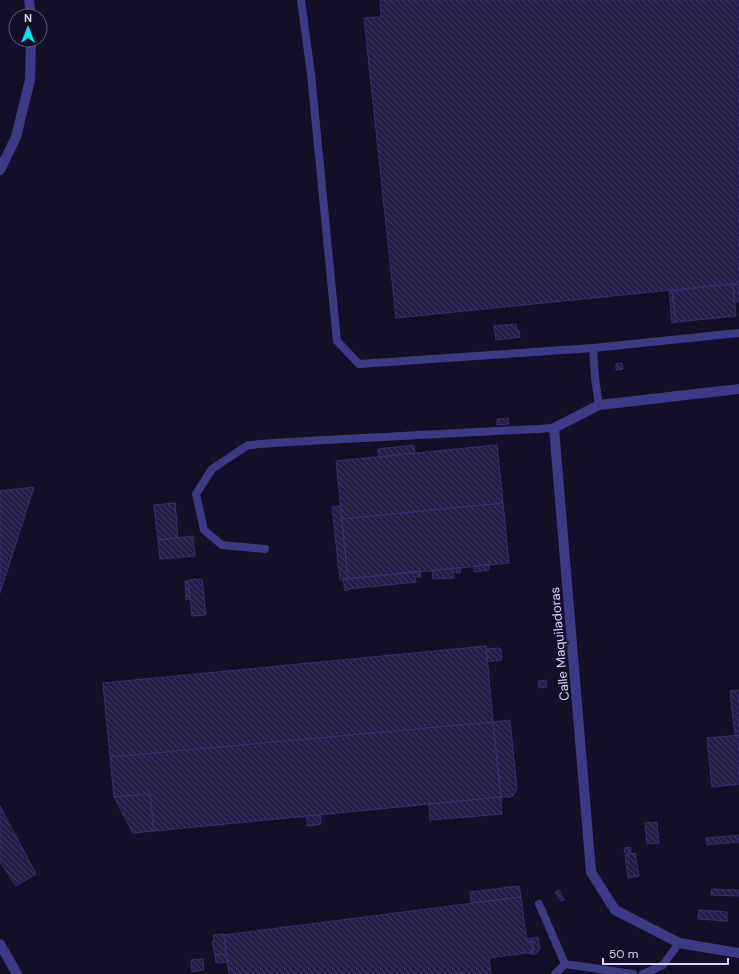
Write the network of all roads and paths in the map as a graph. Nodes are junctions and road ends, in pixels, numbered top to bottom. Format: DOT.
graph roads {
  1 [pos="301,0"];
  2 [pos="31,48"];
  3 [pos="0,170"];
  4 [pos="739,333"];
  5 [pos="593,348"];
  6 [pos="739,389"];
  7 [pos="599,405"];
  8 [pos="554,428"];
  9 [pos="265,549"];
  10 [pos="539,904"];
  11 [pos="679,943"];
  12 [pos="0,944"];
  13 [pos="739,953"];
  14 [pos="565,964"];
  15 [pos="17,974"];
  16 [pos="555,974"];
  17 [pos="633,974"];
  18 [pos="642,974"];
  1 -- 5 [label="lane"];
  2 -- 3 [label="street"];
  4 -- 5 [label="lane"];
  5 -- 7 [label="lane"];
  6 -- 7 [label="street"];
  7 -- 8 [label="street"];
  8 -- 9 [label="lane"];
  8 -- 11 [label="street, Calle Maquiladoras"];
  10 -- 14 [label="lane"];
  11 -- 13 [label="street, Calle Maquiladoras"];
  11 -- 18 [label="lane"];
  12 -- 15 [label="street"];
  14 -- 16 [label="lane"];
  14 -- 17 [label="lane"];
}
